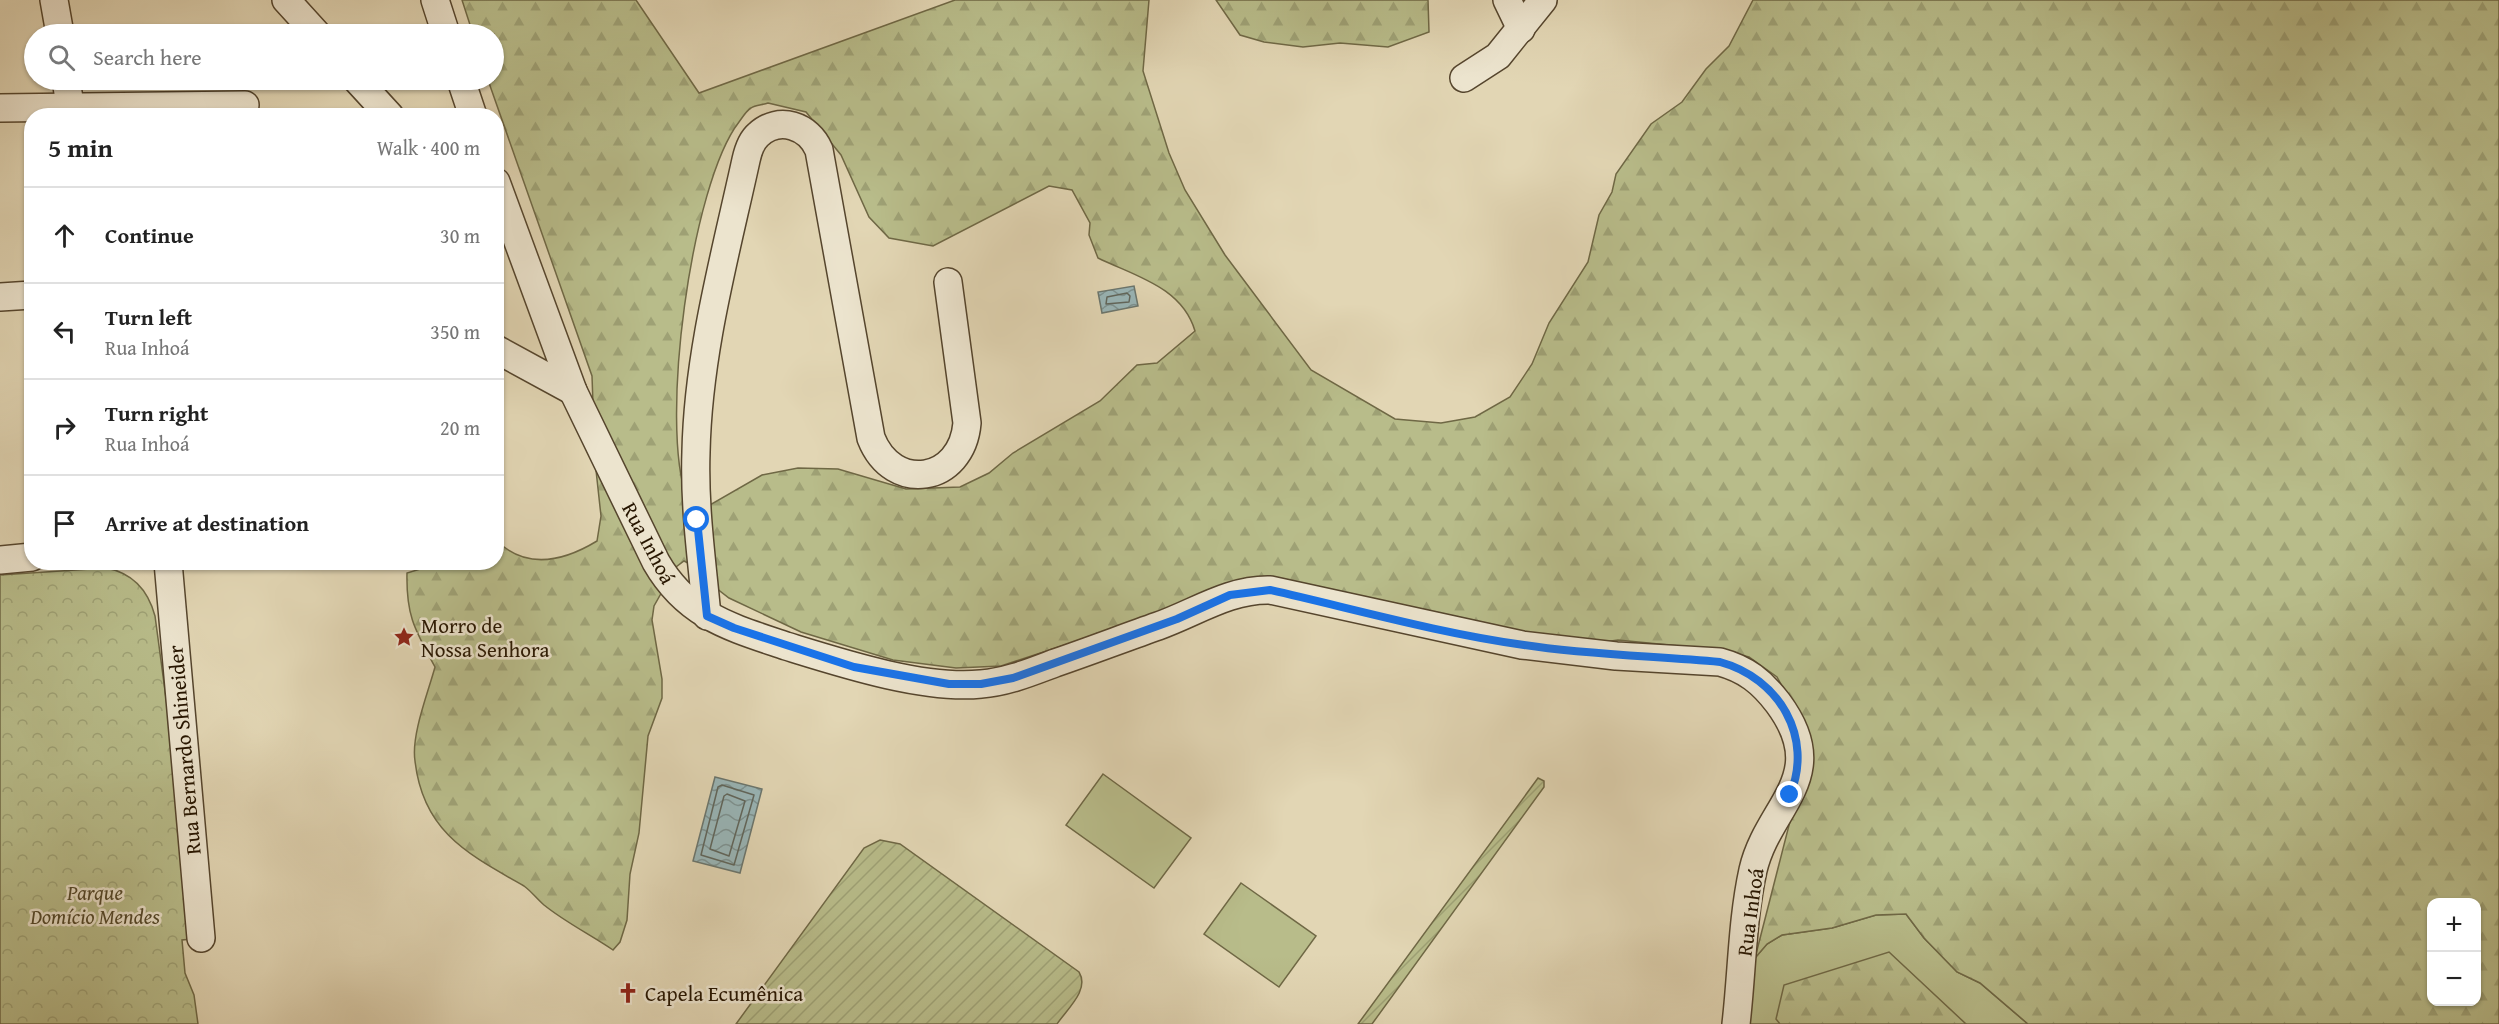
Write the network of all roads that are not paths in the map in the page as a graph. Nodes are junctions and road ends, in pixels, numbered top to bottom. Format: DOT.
graph roads {
  1 [pos="54,0"];
  2 [pos="286,0"];
  3 [pos="435,0"];
  4 [pos="1507,0"];
  5 [pos="1544,0"];
  6 [pos="58,24"];
  7 [pos="308,24"];
  8 [pos="443,24"];
  9 [pos="1521,29"];
  10 [pos="1464,78"];
  11 [pos="366,90"];
  12 [pos="464,90"];
  13 [pos="68,92"];
  14 [pos="245,105"];
  15 [pos="0,108"];
  16 [pos="383,108"];
  17 [pos="470,108"];
  18 [pos="504,204"];
  19 [pos="948,282"];
  20 [pos="24,296"];
  21 [pos="0,297"];
  22 [pos="504,353"];
  23 [pos="573,391"];
  24 [pos="24,558"];
  25 [pos="0,560"];
  26 [pos="169,570"];
  27 [pos="707,616"];
  28 [pos="201,938"];
  29 [pos="1736,1024"];
  1 -- 6 [label="street"];
  2 -- 7 [label="street"];
  3 -- 8 [label="street"];
  4 -- 9 [label="street"];
  5 -- 9 [label="street"];
  9 -- 10 [label="street"];
  11 -- 16 [label="street"];
  12 -- 17 [label="street"];
  13 -- 14 [label="street"];
  13 -- 15 [label="street"];
  18 -- 23 [label="street, Rua Inhoá"];
  19 -- 27 [label="street"];
  20 -- 21 [label="street"];
  22 -- 23 [label="street"];
  23 -- 27 [label="street, Rua Inhoá"];
  24 -- 25 [label="street"];
  26 -- 28 [label="street, Rua Bernardo Shineider"];
  27 -- 29 [label="street, Rua Inhoá"];
}
